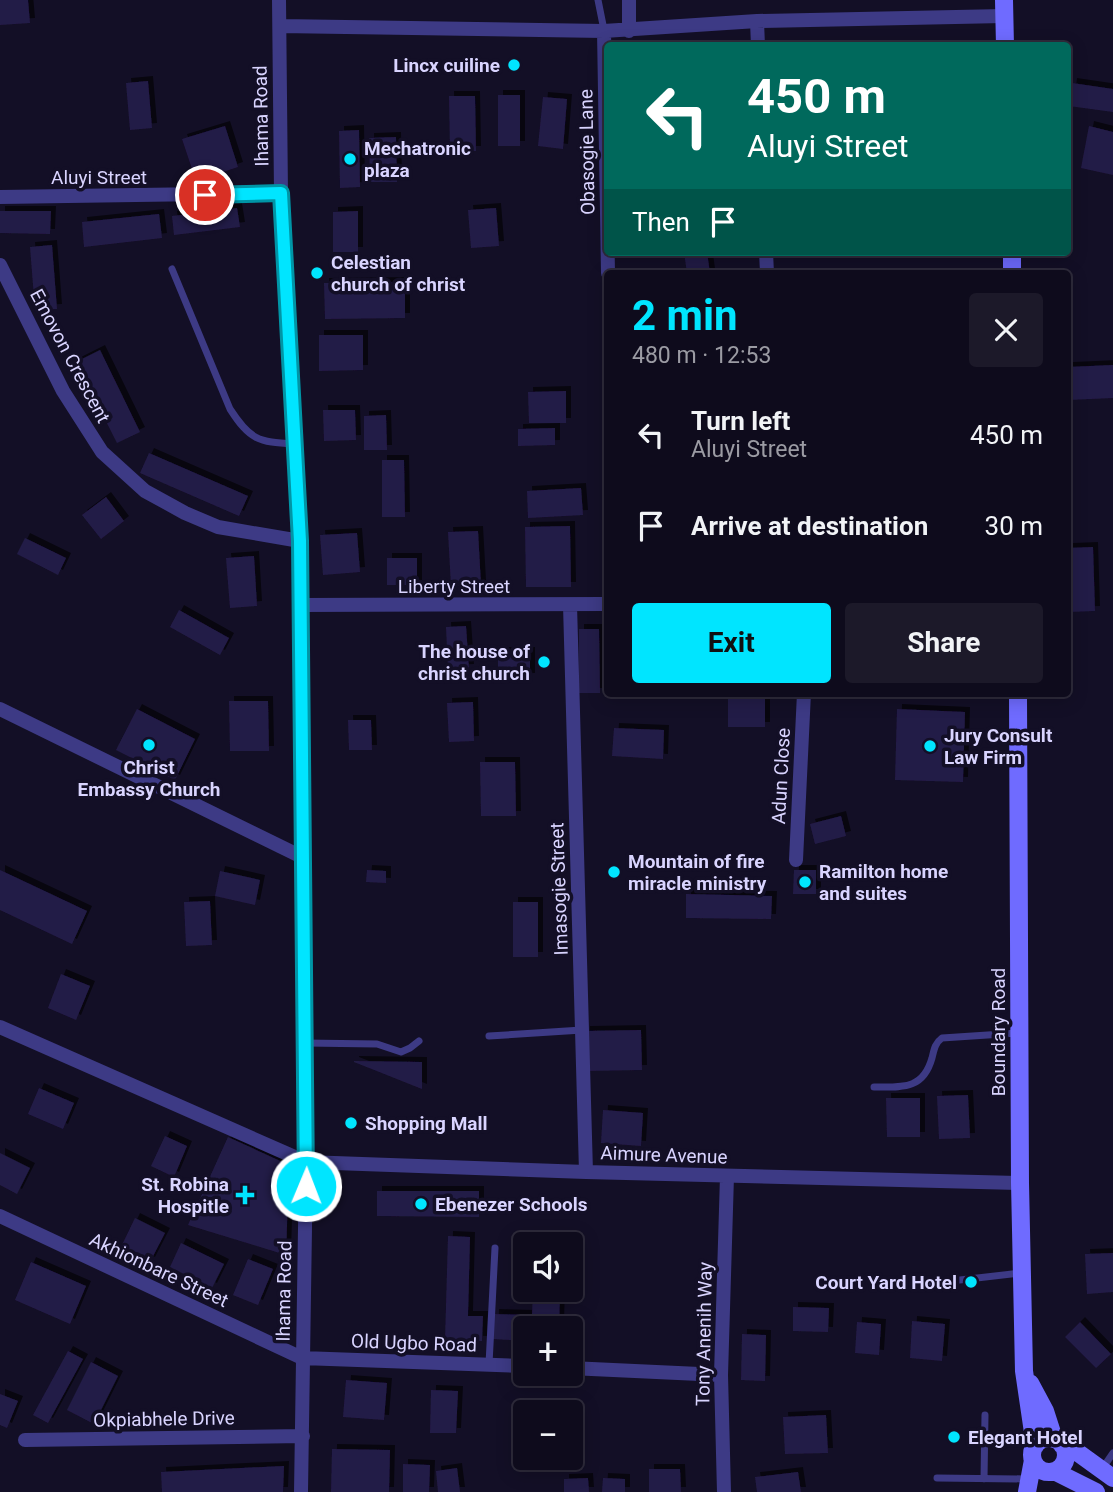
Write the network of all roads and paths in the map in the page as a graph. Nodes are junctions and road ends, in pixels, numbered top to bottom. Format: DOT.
graph roads {
  1 [pos="279,0"];
  2 [pos="598,0"];
  3 [pos="629,0"];
  4 [pos="1004,8"];
  5 [pos="757,21"];
  6 [pos="280,26"];
  7 [pos="604,31"];
  8 [pos="629,31"];
  9 [pos="604,42"];
  10 [pos="758,42"];
  11 [pos="1005,42"];
  12 [pos="281,193"];
  13 [pos="0,197"];
  14 [pos="0,265"];
  15 [pos="172,269"];
  16 [pos="294,444"];
  17 [pos="300,541"];
  18 [pos="604,604"];
  19 [pos="301,605"];
  20 [pos="570,605"];
  21 [pos="804,697"];
  22 [pos="1018,697"];
  23 [pos="0,709"];
  24 [pos="302,857"];
  25 [pos="796,860"];
  26 [pos="0,1027"];
  27 [pos="583,1030"];
  28 [pos="1019,1033"];
  29 [pos="489,1036"];
  30 [pos="419,1041"];
  31 [pos="304,1043"];
  32 [pos="873,1087"];
  33 [pos="306,1162"];
  34 [pos="586,1172"];
  35 [pos="727,1176"];
  36 [pos="1020,1183"];
  37 [pos="0,1216"];
  38 [pos="495,1248"];
  39 [pos="1022,1273"];
  40 [pos="925,1284"];
  41 [pos="302,1358"];
  42 [pos="489,1365"];
  43 [pos="513,1366"];
  44 [pos="583,1369"];
  45 [pos="1024,1371"];
  46 [pos="722,1375"];
  47 [pos="985,1415"];
  48 [pos="303,1436"];
  49 [pos="25,1440"];
  50 [pos="1058,1442"];
  51 [pos="1113,1453"];
  52 [pos="1037,1473"];
  53 [pos="1107,1474"];
  54 [pos="937,1478"];
  55 [pos="984,1479"];
  56 [pos="301,1492"];
  57 [pos="724,1492"];
  58 [pos="1096,1492"];
  1 -- 6 [label="street, Ihama Road"];
  2 -- 7 [label="lane"];
  3 -- 8 [label="street"];
  4 -- 5 [label="street"];
  4 -- 11 [label="street"];
  5 -- 8 [label="street"];
  5 -- 10 [label="street"];
  6 -- 7 [label="street"];
  6 -- 12 [label="street, Ihama Road"];
  7 -- 8 [label="street"];
  7 -- 9 [label="street, Obasogie Lane"];
  12 -- 13 [label="street, Aluyi Street"];
  12 -- 16 [label="street, Ihama Road"];
  14 -- 17 [label="street, Emovon Crescent"];
  15 -- 16 [label="lane"];
  16 -- 17 [label="street, Ihama Road"];
  17 -- 19 [label="street, Ihama Road"];
  18 -- 20 [label="street, Liberty Street"];
  19 -- 20 [label="street, Liberty Street"];
  19 -- 24 [label="street, Ihama Road"];
  20 -- 27 [label="street, Imasogie Street"];
  21 -- 25 [label="street, Adun Close"];
  22 -- 28 [label="street, Boundary Road"];
  23 -- 24 [label="street"];
  24 -- 31 [label="street, Ihama Road"];
  26 -- 33 [label="street"];
  27 -- 29 [label="lane"];
  27 -- 34 [label="street, Imasogie Street"];
  28 -- 32 [label="lane"];
  28 -- 36 [label="street, Boundary Road"];
  30 -- 31 [label="lane"];
  31 -- 33 [label="street, Ihama Road"];
  33 -- 34 [label="street, Aimure Avenue"];
  33 -- 41 [label="street, Ihama Road"];
  34 -- 35 [label="street, Aimure Avenue"];
  35 -- 36 [label="street, Aimure Avenue"];
  35 -- 46 [label="street, Tony Anenih Way"];
  36 -- 39 [label="street, Boundary Road"];
  37 -- 41 [label="street, Akhionbare Street"];
  38 -- 42 [label="lane"];
  39 -- 40 [label="lane"];
  39 -- 45 [label="street, Boundary Road"];
  41 -- 42 [label="street, Old Ugbo Road"];
  41 -- 48 [label="street, Ihama Road"];
  42 -- 43 [label="street, Old Ugbo Road"];
  44 -- 46 [label="street"];
  45 -- 50 [label="street, Boundary Road"];
  45 -- 52 [label="street, Boundary Road"];
  46 -- 57 [label="street, Tony Anenih Way"];
  47 -- 55 [label="lane"];
  48 -- 49 [label="street, Okpiabhele Drive"];
  48 -- 56 [label="street, Ihama Road"];
  50 -- 52 [label="street"];
  50 -- 52 [label="street"];
  50 -- 53 [label="street"];
  51 -- 53 [label="lane"];
  52 -- 55 [label="lane"];
  52 -- 58 [label="street"];
  54 -- 55 [label="lane"];
}
